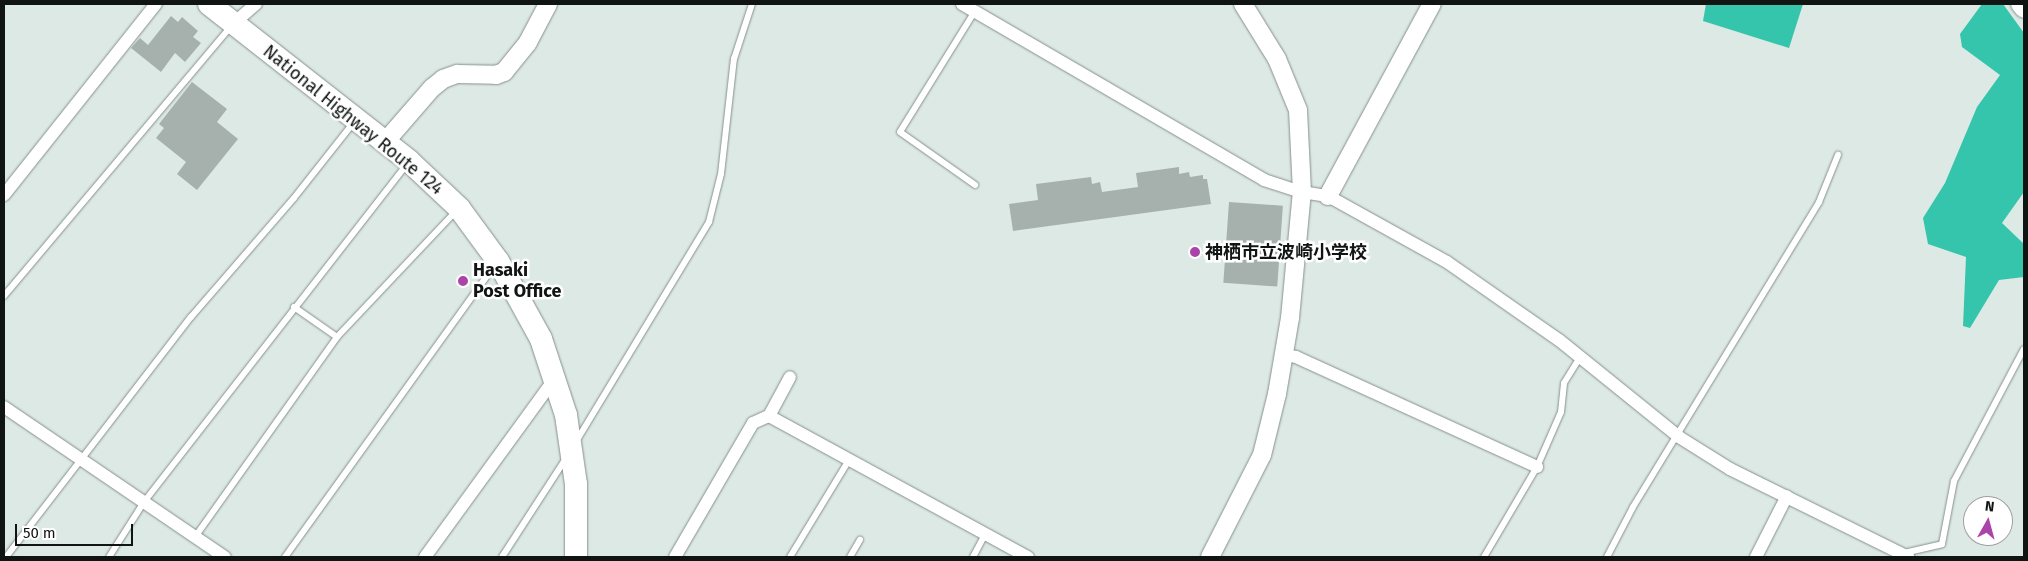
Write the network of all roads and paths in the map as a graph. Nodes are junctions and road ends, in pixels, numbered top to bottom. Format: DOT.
graph roads {
  1 [pos="156,4"];
  2 [pos="208,4"];
  3 [pos="256,4"];
  4 [pos="548,4"];
  5 [pos="752,4"];
  6 [pos="962,4"];
  7 [pos="1243,4"];
  8 [pos="1432,4"];
  9 [pos="2020,4"];
  10 [pos="2024,9"];
  11 [pos="975,11"];
  12 [pos="234,23"];
  13 [pos="356,119"];
  14 [pos="385,142"];
  15 [pos="1838,155"];
  16 [pos="409,161"];
  17 [pos="976,185"];
  18 [pos="1302,192"];
  19 [pos="4,194"];
  20 [pos="1328,196"];
  21 [pos="459,208"];
  22 [pos="498,261"];
  23 [pos="4,296"];
  24 [pos="294,307"];
  25 [pos="337,337"];
  26 [pos="2024,348"];
  27 [pos="1284,355"];
  28 [pos="1580,357"];
  29 [pos="790,376"];
  30 [pos="555,378"];
  31 [pos="4,407"];
  32 [pos="768,416"];
  33 [pos="1679,437"];
  34 [pos="571,449"];
  35 [pos="79,458"];
  36 [pos="850,458"];
  37 [pos="1537,468"];
  38 [pos="1787,496"];
  39 [pos="144,502"];
  40 [pos="985,534"];
  41 [pos="195,537"];
  42 [pos="860,540"];
  43 [pos="1903,556"];
  44 [pos="6,557"];
  45 [pos="109,557"];
  46 [pos="225,557"];
  47 [pos="286,557"];
  48 [pos="425,557"];
  49 [pos="502,557"];
  50 [pos="576,557"];
  51 [pos="675,557"];
  52 [pos="790,557"];
  53 [pos="850,557"];
  54 [pos="973,557"];
  55 [pos="1028,557"];
  56 [pos="1210,557"];
  57 [pos="1484,557"];
  58 [pos="1606,557"];
  59 [pos="1756,557"];
  1 -- 19 [label="street"];
  2 -- 12 [label="highway, National Highway Route 124"];
  3 -- 12 [label="street"];
  4 -- 14 [label="main road"];
  5 -- 34 [label="lane"];
  6 -- 11 [label="street"];
  7 -- 18 [label="main road"];
  8 -- 20 [label="main road"];
  9 -- 10 [label="main road"];
  11 -- 17 [label="lane"];
  11 -- 18 [label="street"];
  12 -- 13 [label="highway, National Highway Route 124"];
  12 -- 23 [label="lane"];
  13 -- 14 [label="highway, National Highway Route 124"];
  13 -- 35 [label="lane"];
  14 -- 16 [label="highway, National Highway Route 124"];
  15 -- 33 [label="lane"];
  16 -- 21 [label="highway, National Highway Route 124"];
  16 -- 24 [label="lane"];
  18 -- 20 [label="street"];
  18 -- 27 [label="main road"];
  20 -- 28 [label="street"];
  21 -- 22 [label="highway, National Highway Route 124"];
  21 -- 25 [label="lane"];
  22 -- 30 [label="highway, National Highway Route 124"];
  22 -- 47 [label="lane"];
  24 -- 25 [label="lane"];
  24 -- 39 [label="lane"];
  25 -- 41 [label="lane"];
  26 -- 43 [label="lane"];
  27 -- 37 [label="street"];
  27 -- 56 [label="main road"];
  28 -- 33 [label="street"];
  28 -- 37 [label="lane"];
  29 -- 32 [label="street"];
  30 -- 34 [label="highway, National Highway Route 124"];
  30 -- 48 [label="street"];
  31 -- 35 [label="street"];
  32 -- 36 [label="street"];
  32 -- 51 [label="street"];
  33 -- 38 [label="street"];
  33 -- 58 [label="lane"];
  34 -- 49 [label="lane"];
  34 -- 50 [label="highway, National Highway Route 124"];
  35 -- 39 [label="street"];
  35 -- 44 [label="lane"];
  36 -- 40 [label="street"];
  36 -- 52 [label="lane"];
  37 -- 57 [label="lane"];
  38 -- 43 [label="street"];
  38 -- 59 [label="street"];
  39 -- 41 [label="street"];
  39 -- 45 [label="lane"];
  40 -- 54 [label="lane"];
  40 -- 55 [label="street"];
  41 -- 46 [label="street"];
  42 -- 53 [label="lane"];
}
